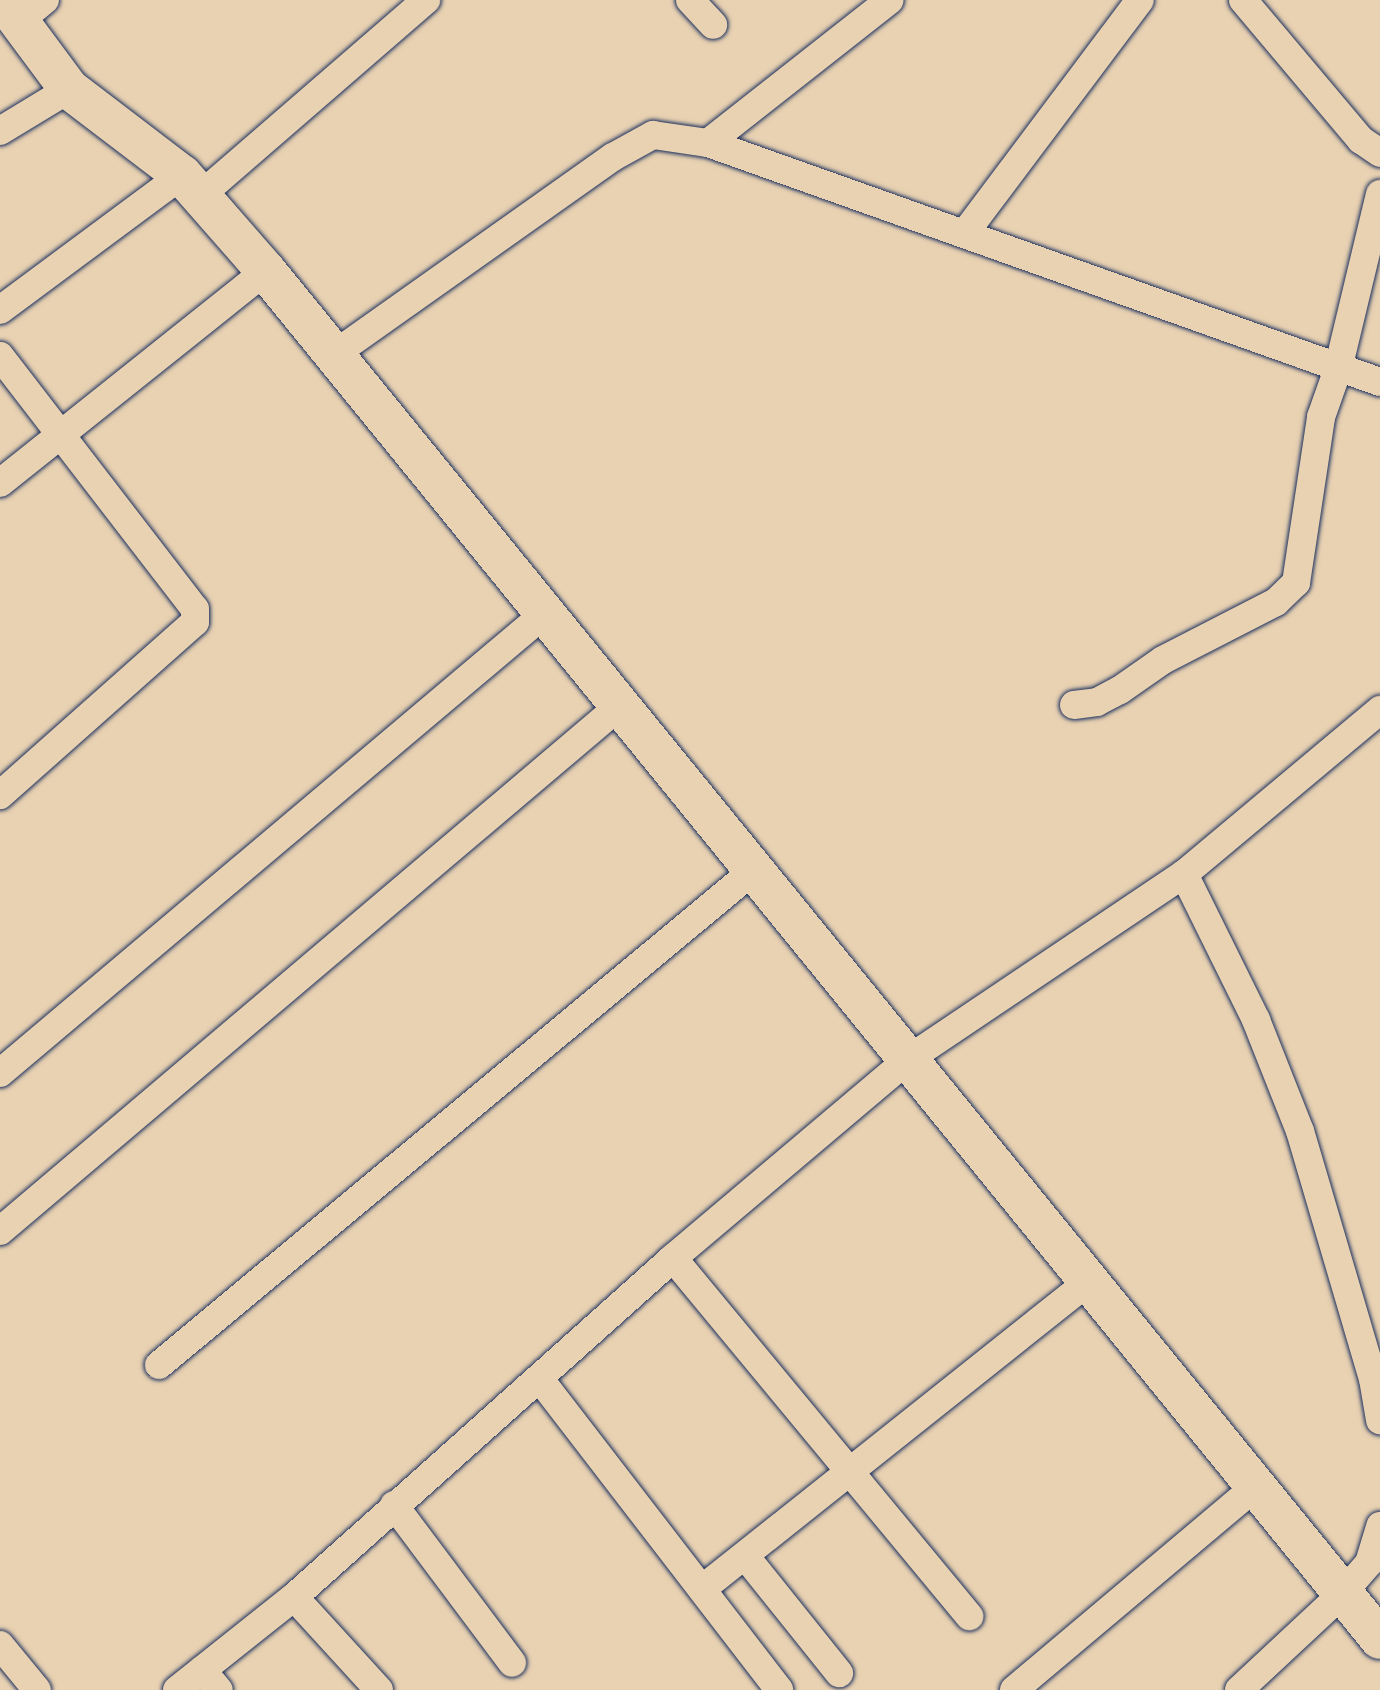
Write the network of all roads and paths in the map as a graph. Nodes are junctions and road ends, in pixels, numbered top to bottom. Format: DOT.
graph roads {
  1 [pos="426,0"];
  2 [pos="690,0"];
  3 [pos="890,0"];
  4 [pos="1140,0"];
  5 [pos="1243,0"];
  6 [pos="23,6"];
  7 [pos="713,25"];
  8 [pos="69,89"];
  9 [pos="0,131"];
  10 [pos="708,143"];
  11 [pos="1380,153"];
  12 [pos="192,185"];
  13 [pos="1380,194"];
  14 [pos="965,233"];
  15 [pos="266,271"];
  16 [pos="0,310"];
  17 [pos="336,353"];
  18 [pos="0,356"];
  19 [pos="1338,369"];
  20 [pos="1380,382"];
  21 [pos="62,432"];
  22 [pos="0,483"];
  23 [pos="543,615"];
  24 [pos="1074,705"];
  25 [pos="618,707"];
  26 [pos="1380,710"];
  27 [pos="0,795"];
  28 [pos="754,870"];
  29 [pos="1184,874"];
  30 [pos="910,1058"];
  31 [pos="0,1073"];
  32 [pos="0,1231"];
  33 [pos="673,1258"];
  34 [pos="1089,1281"];
  35 [pos="159,1365"];
  36 [pos="539,1378"];
  37 [pos="1380,1420"];
  38 [pos="849,1471"];
  39 [pos="1254,1488"];
  40 [pos="394,1505"];
  41 [pos="1380,1526"];
  42 [pos="746,1557"];
  43 [pos="702,1589"];
  44 [pos="1341,1595"];
  45 [pos="294,1597"];
  46 [pos="969,1616"];
  47 [pos="1380,1639"];
  48 [pos="0,1645"];
  49 [pos="512,1663"];
  50 [pos="839,1673"];
  51 [pos="210,1680"];
  52 [pos="37,1690"];
  53 [pos="177,1690"];
  54 [pos="379,1690"];
  55 [pos="779,1690"];
  56 [pos="1014,1690"];
  57 [pos="1239,1690"];
  1 -- 12 [label="street"];
  2 -- 7 [label="street"];
  3 -- 10 [label="street"];
  4 -- 14 [label="street"];
  5 -- 11 [label="street"];
  6 -- 8 [label="street"];
  8 -- 9 [label="street"];
  8 -- 12 [label="street"];
  10 -- 14 [label="street"];
  10 -- 17 [label="street"];
  12 -- 15 [label="street"];
  12 -- 16 [label="street"];
  13 -- 19 [label="street"];
  14 -- 19 [label="street"];
  15 -- 17 [label="street"];
  15 -- 21 [label="street"];
  17 -- 23 [label="street"];
  18 -- 21 [label="street"];
  19 -- 20 [label="street"];
  19 -- 24 [label="street"];
  21 -- 22 [label="street"];
  21 -- 27 [label="street"];
  23 -- 25 [label="street"];
  23 -- 31 [label="street"];
  25 -- 28 [label="street"];
  25 -- 32 [label="street"];
  26 -- 29 [label="street"];
  28 -- 30 [label="street"];
  28 -- 35 [label="street"];
  29 -- 30 [label="street"];
  29 -- 37 [label="street"];
  30 -- 33 [label="street"];
  30 -- 34 [label="street"];
  33 -- 36 [label="street"];
  33 -- 38 [label="street"];
  34 -- 38 [label="street"];
  34 -- 39 [label="street"];
  36 -- 40 [label="street"];
  36 -- 43 [label="street"];
  38 -- 42 [label="street"];
  38 -- 46 [label="street"];
  39 -- 44 [label="street"];
  39 -- 56 [label="street"];
  40 -- 45 [label="street"];
  40 -- 49 [label="street"];
  41 -- 44 [label="street"];
  42 -- 43 [label="street"];
  42 -- 50 [label="street"];
  43 -- 55 [label="street"];
  44 -- 47 [label="street"];
  44 -- 57 [label="street"];
  45 -- 51 [label="street"];
  45 -- 54 [label="street"];
  48 -- 52 [label="street"];
  51 -- 53 [label="street"];
}
